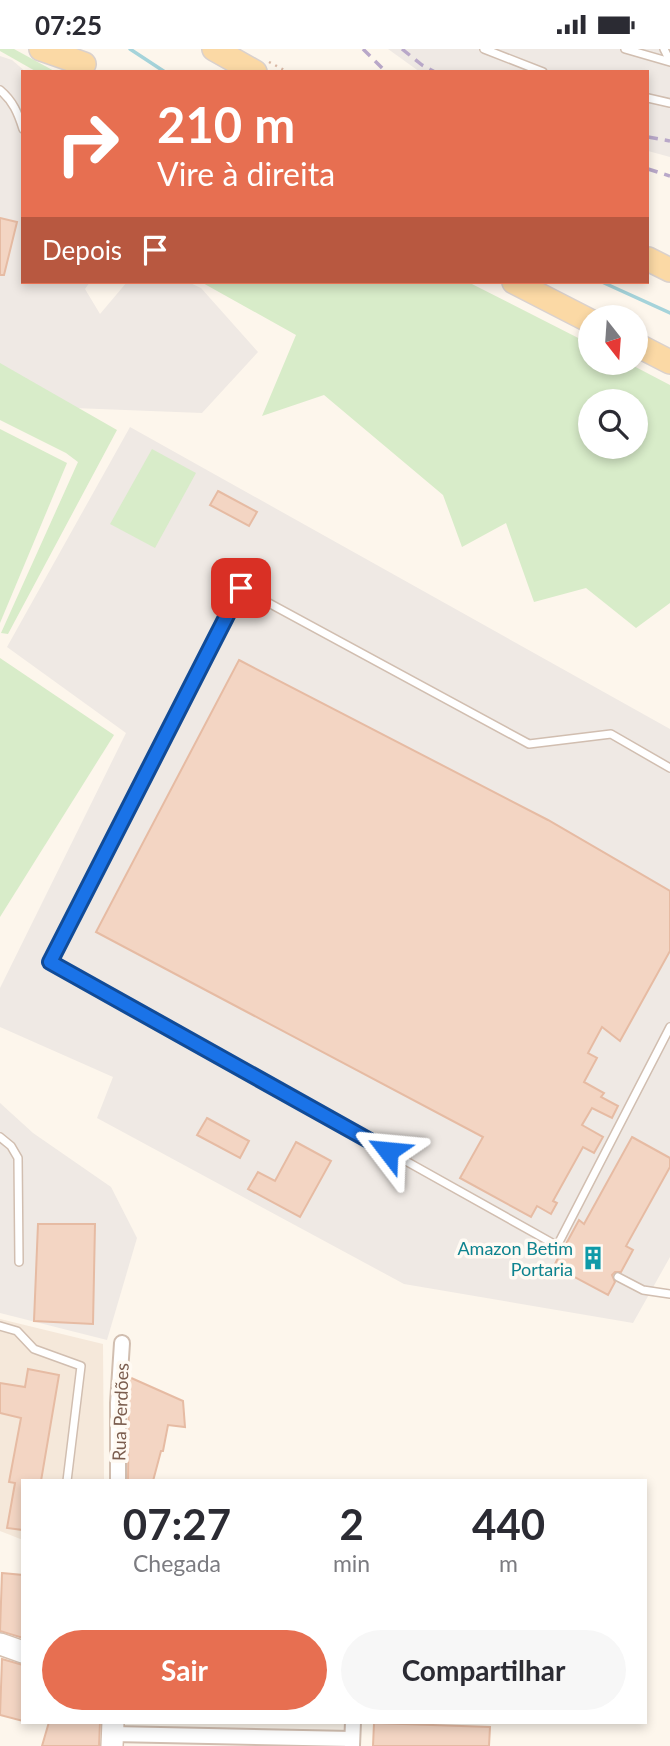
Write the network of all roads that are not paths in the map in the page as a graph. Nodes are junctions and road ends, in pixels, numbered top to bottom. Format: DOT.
graph roads {
  1 [pos="41,49"];
  2 [pos="59,49"];
  3 [pos="214,49"];
  4 [pos="484,49"];
  5 [pos="625,49"];
  6 [pos="664,49"];
  7 [pos="670,62"];
  8 [pos="90,68"];
  9 [pos="251,70"];
  10 [pos="538,70"];
  11 [pos="0,90"];
  12 [pos="649,98"];
  13 [pos="670,103"];
  14 [pos="21,123"];
  15 [pos="649,260"];
  16 [pos="670,270"];
  17 [pos="518,284"];
  18 [pos="536,284"];
  19 [pos="578,308"];
  20 [pos="578,313"];
  21 [pos="648,351"];
  22 [pos="670,362"];
  23 [pos="670,768"];
  24 [pos="670,1027"];
  25 [pos="0,1137"];
  26 [pos="19,1262"];
  27 [pos="618,1277"];
  28 [pos="670,1294"];
  29 [pos="0,1326"];
  30 [pos="122,1343"];
  31 [pos="67,1479"];
  32 [pos="118,1479"];
  33 [pos="0,1644"];
  34 [pos="21,1651"];
  35 [pos="353,1724"];
  36 [pos="113,1734"];
  37 [pos="352,1743"];
  1 -- 8 [label="main road"];
  2 -- 8 [label="main road"];
  3 -- 9 [label="main road"];
  4 -- 10 [label="lane"];
  5 -- 7 [label="lane"];
  6 -- 7 [label="lane"];
  11 -- 14 [label="lane"];
  12 -- 13 [label="lane"];
  15 -- 16 [label="main road"];
  17 -- 20 [label="main road"];
  18 -- 19 [label="main road"];
  21 -- 22 [label="main road"];
  23 -- 24 [label="lane"];
  25 -- 26 [label="lane"];
  27 -- 28 [label="lane"];
  29 -- 31 [label="lane"];
  30 -- 32 [label="street, Rua Perdões"];
  33 -- 34 [label="street"];
  35 -- 37 [label="street"];
  36 -- 37 [label="street"];
}
